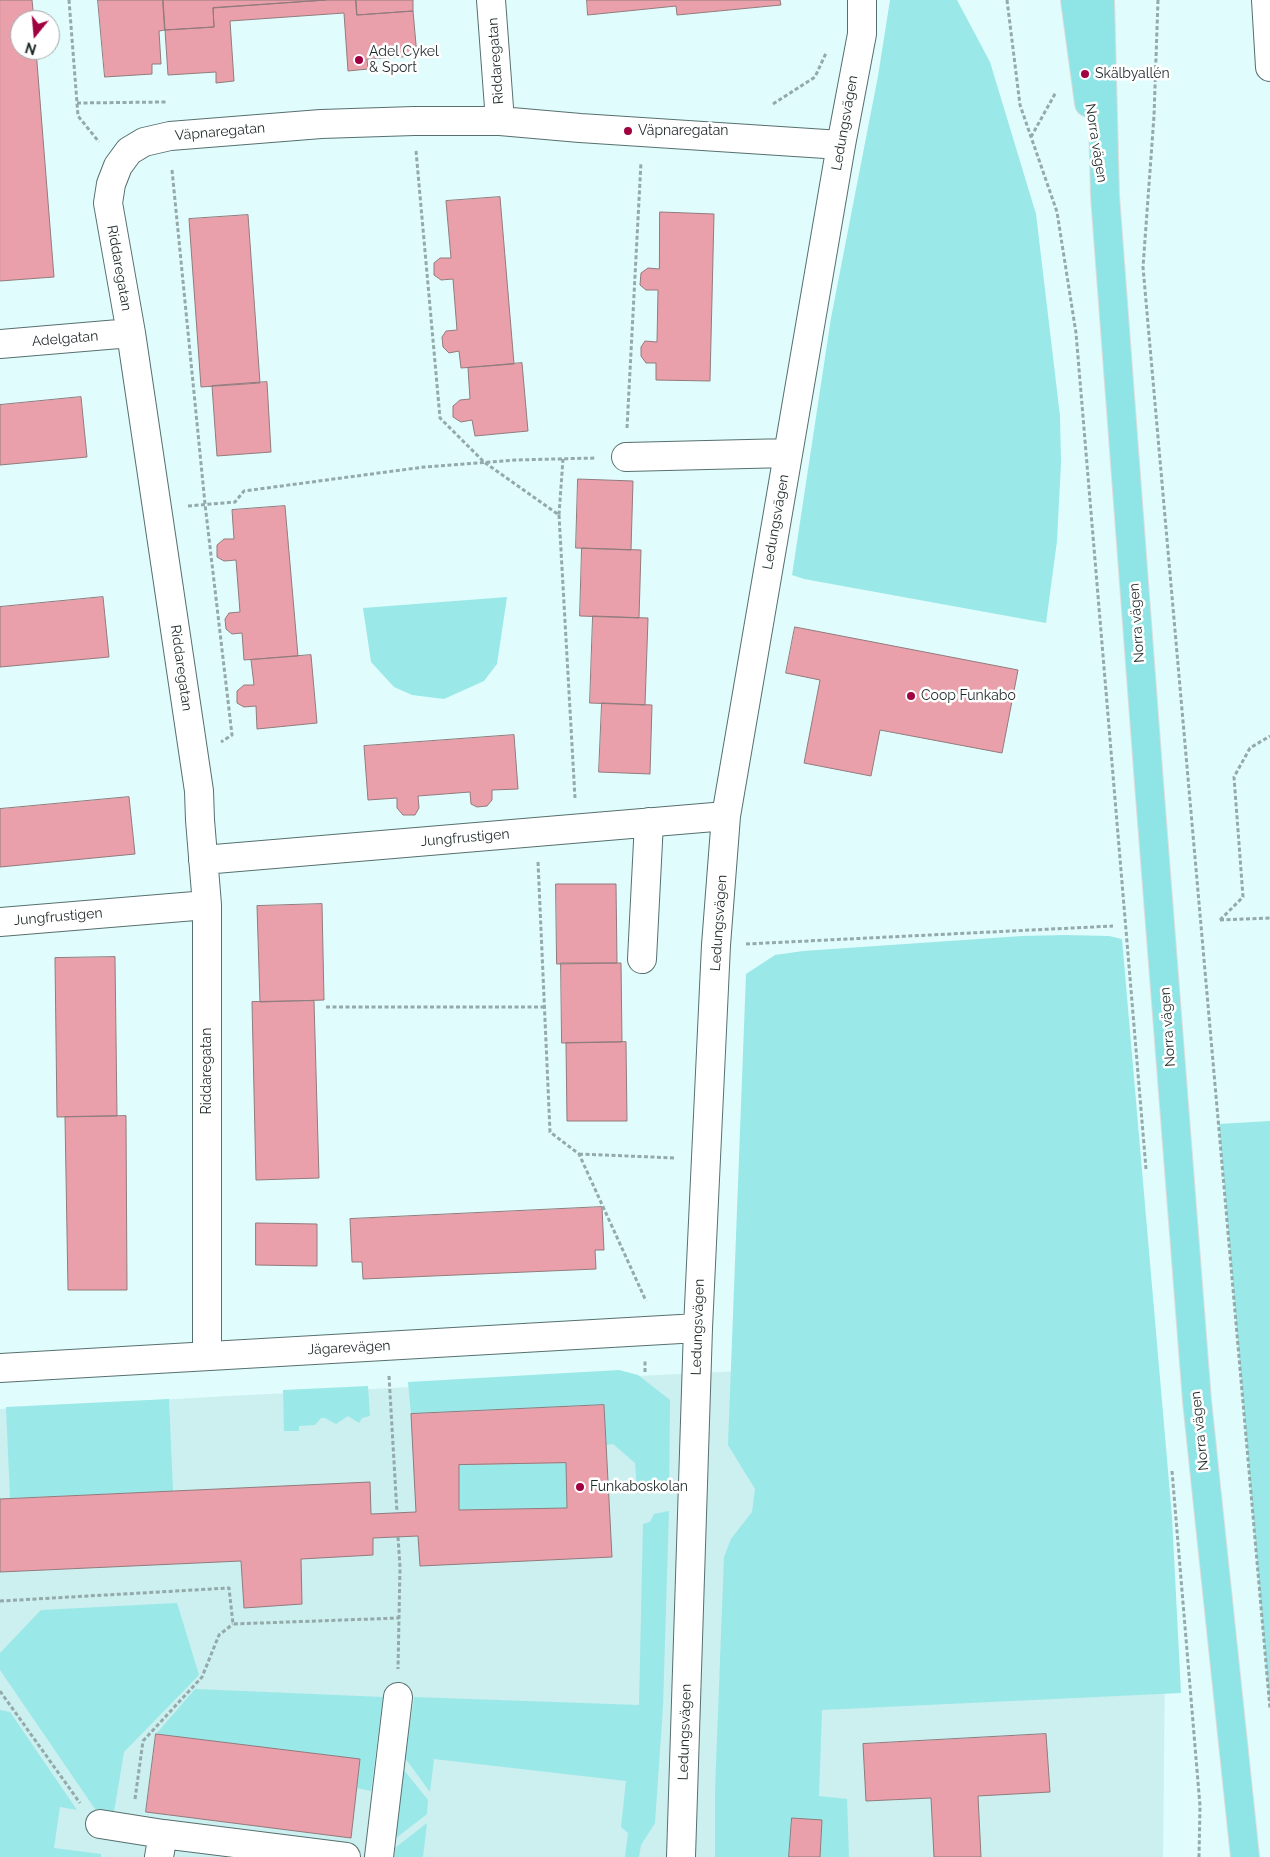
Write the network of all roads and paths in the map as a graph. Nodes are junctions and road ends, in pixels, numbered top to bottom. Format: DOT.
graph roads {
  1 [pos="68,0"];
  2 [pos="491,0"];
  3 [pos="862,0"];
  4 [pos="1007,0"];
  5 [pos="1075,0"];
  6 [pos="1100,0"];
  7 [pos="1158,0"];
  8 [pos="1266,0"];
  9 [pos="830,44"];
  10 [pos="1270,67"];
  11 [pos="1056,92"];
  12 [pos="166,102"];
  13 [pos="77,103"];
  14 [pos="773,104"];
  15 [pos="414,121"];
  16 [pos="500,121"];
  17 [pos="642,132"];
  18 [pos="1031,138"];
  19 [pos="841,145"];
  20 [pos="118,166"];
  21 [pos="172,170"];
  22 [pos="1105,196"];
  23 [pos="131,334"];
  24 [pos="0,344"];
  25 [pos="788,453"];
  26 [pos="626,457"];
  27 [pos="563,459"];
  28 [pos="484,462"];
  29 [pos="205,504"];
  30 [pos="157,508"];
  31 [pos="559,514"];
  32 [pos="1270,736"];
  33 [pos="219,743"];
  34 [pos="726,816"];
  35 [pos="649,822"];
  36 [pos="576,829"];
  37 [pos="536,832"];
  38 [pos="203,860"];
  39 [pos="206,905"];
  40 [pos="1270,918"];
  41 [pos="0,922"];
  42 [pos="1113,926"];
  43 [pos="716,945"];
  44 [pos="642,959"];
  45 [pos="326,1007"];
  46 [pos="544,1007"];
  47 [pos="579,1154"];
  48 [pos="706,1159"];
  49 [pos="1146,1173"];
  50 [pos="698,1328"];
  51 [pos="646,1332"];
  52 [pos="388,1346"];
  53 [pos="207,1356"];
  54 [pos="0,1368"];
  55 [pos="645,1372"];
  56 [pos="1172,1470"];
  57 [pos="397,1513"];
  58 [pos="398,1537"];
  59 [pos="0,1601"];
  60 [pos="399,1618"];
  61 [pos="233,1624"];
  62 [pos="0,1691"];
  63 [pos="398,1697"];
  64 [pos="0,1700"];
  65 [pos="7,1700"];
  66 [pos="1270,1708"];
  67 [pos="100,1824"];
  68 [pos="131,1829"];
  69 [pos="161,1845"];
  70 [pos="346,1857"];
  71 [pos="379,1857"];
  72 [pos="681,1857"];
  73 [pos="1199,1857"];
  74 [pos="1245,1857"];
  1 -- 13 [label="path"];
  2 -- 16 [label="street, Riddaregatan"];
  3 -- 19 [label="street, Ledungsvägen"];
  4 -- 18 [label="path"];
  5 -- 22 [label="main road, Norra vägen"];
  6 -- 22 [label="main road, Norra vägen"];
  7 -- 66 [label="path"];
  8 -- 10 [label="street"];
  9 -- 14 [label="path"];
  11 -- 18 [label="path"];
  12 -- 13 [label="path"];
  13 -- 20 [label="path"];
  15 -- 16 [label="street, Väpnaregatan"];
  15 -- 20 [label="street, Väpnaregatan"];
  15 -- 28 [label="path"];
  16 -- 17 [label="street, Väpnaregatan"];
  17 -- 19 [label="street, Väpnaregatan"];
  17 -- 26 [label="path"];
  18 -- 49 [label="path"];
  19 -- 25 [label="street, Ledungsvägen"];
  20 -- 23 [label="street, Riddaregatan"];
  21 -- 29 [label="path"];
  22 -- 74 [label="main road, Norra vägen"];
  23 -- 24 [label="street, Adelgatan"];
  23 -- 30 [label="street, Riddaregatan"];
  25 -- 26 [label="street"];
  25 -- 34 [label="street, Ledungsvägen"];
  26 -- 27 [label="path"];
  27 -- 28 [label="path"];
  27 -- 31 [label="path"];
  28 -- 29 [label="path"];
  28 -- 31 [label="path"];
  29 -- 30 [label="path"];
  29 -- 33 [label="path"];
  30 -- 38 [label="street, Riddaregatan"];
  31 -- 36 [label="path"];
  32 -- 40 [label="path"];
  34 -- 35 [label="street, Jungfrustigen"];
  34 -- 43 [label="street, Ledungsvägen"];
  35 -- 36 [label="street, Jungfrustigen"];
  35 -- 44 [label="street"];
  36 -- 37 [label="street, Jungfrustigen"];
  37 -- 38 [label="street, Jungfrustigen"];
  37 -- 46 [label="path"];
  38 -- 39 [label="street, Riddaregatan"];
  39 -- 41 [label="street, Jungfrustigen"];
  39 -- 53 [label="street, Riddaregatan"];
  42 -- 43 [label="path"];
  43 -- 48 [label="street, Ledungsvägen"];
  45 -- 46 [label="path"];
  46 -- 47 [label="path"];
  47 -- 48 [label="path"];
  47 -- 51 [label="path"];
  48 -- 50 [label="street, Ledungsvägen"];
  50 -- 51 [label="street, Jägarevägen"];
  50 -- 72 [label="street, Ledungsvägen"];
  51 -- 52 [label="street, Jägarevägen"];
  51 -- 55 [label="path"];
  52 -- 53 [label="street, Jägarevägen"];
  52 -- 57 [label="path"];
  53 -- 54 [label="street, Jägarevägen"];
  56 -- 73 [label="path"];
  58 -- 60 [label="path"];
  59 -- 61 [label="path"];
  60 -- 61 [label="path"];
  60 -- 63 [label="path"];
  61 -- 68 [label="path"];
  62 -- 65 [label="path"];
  63 -- 71 [label="street"];
  64 -- 65 [label="path"];
  65 -- 67 [label="path"];
  67 -- 68 [label="street"];
  68 -- 69 [label="street"];
  69 -- 70 [label="street"];
}
